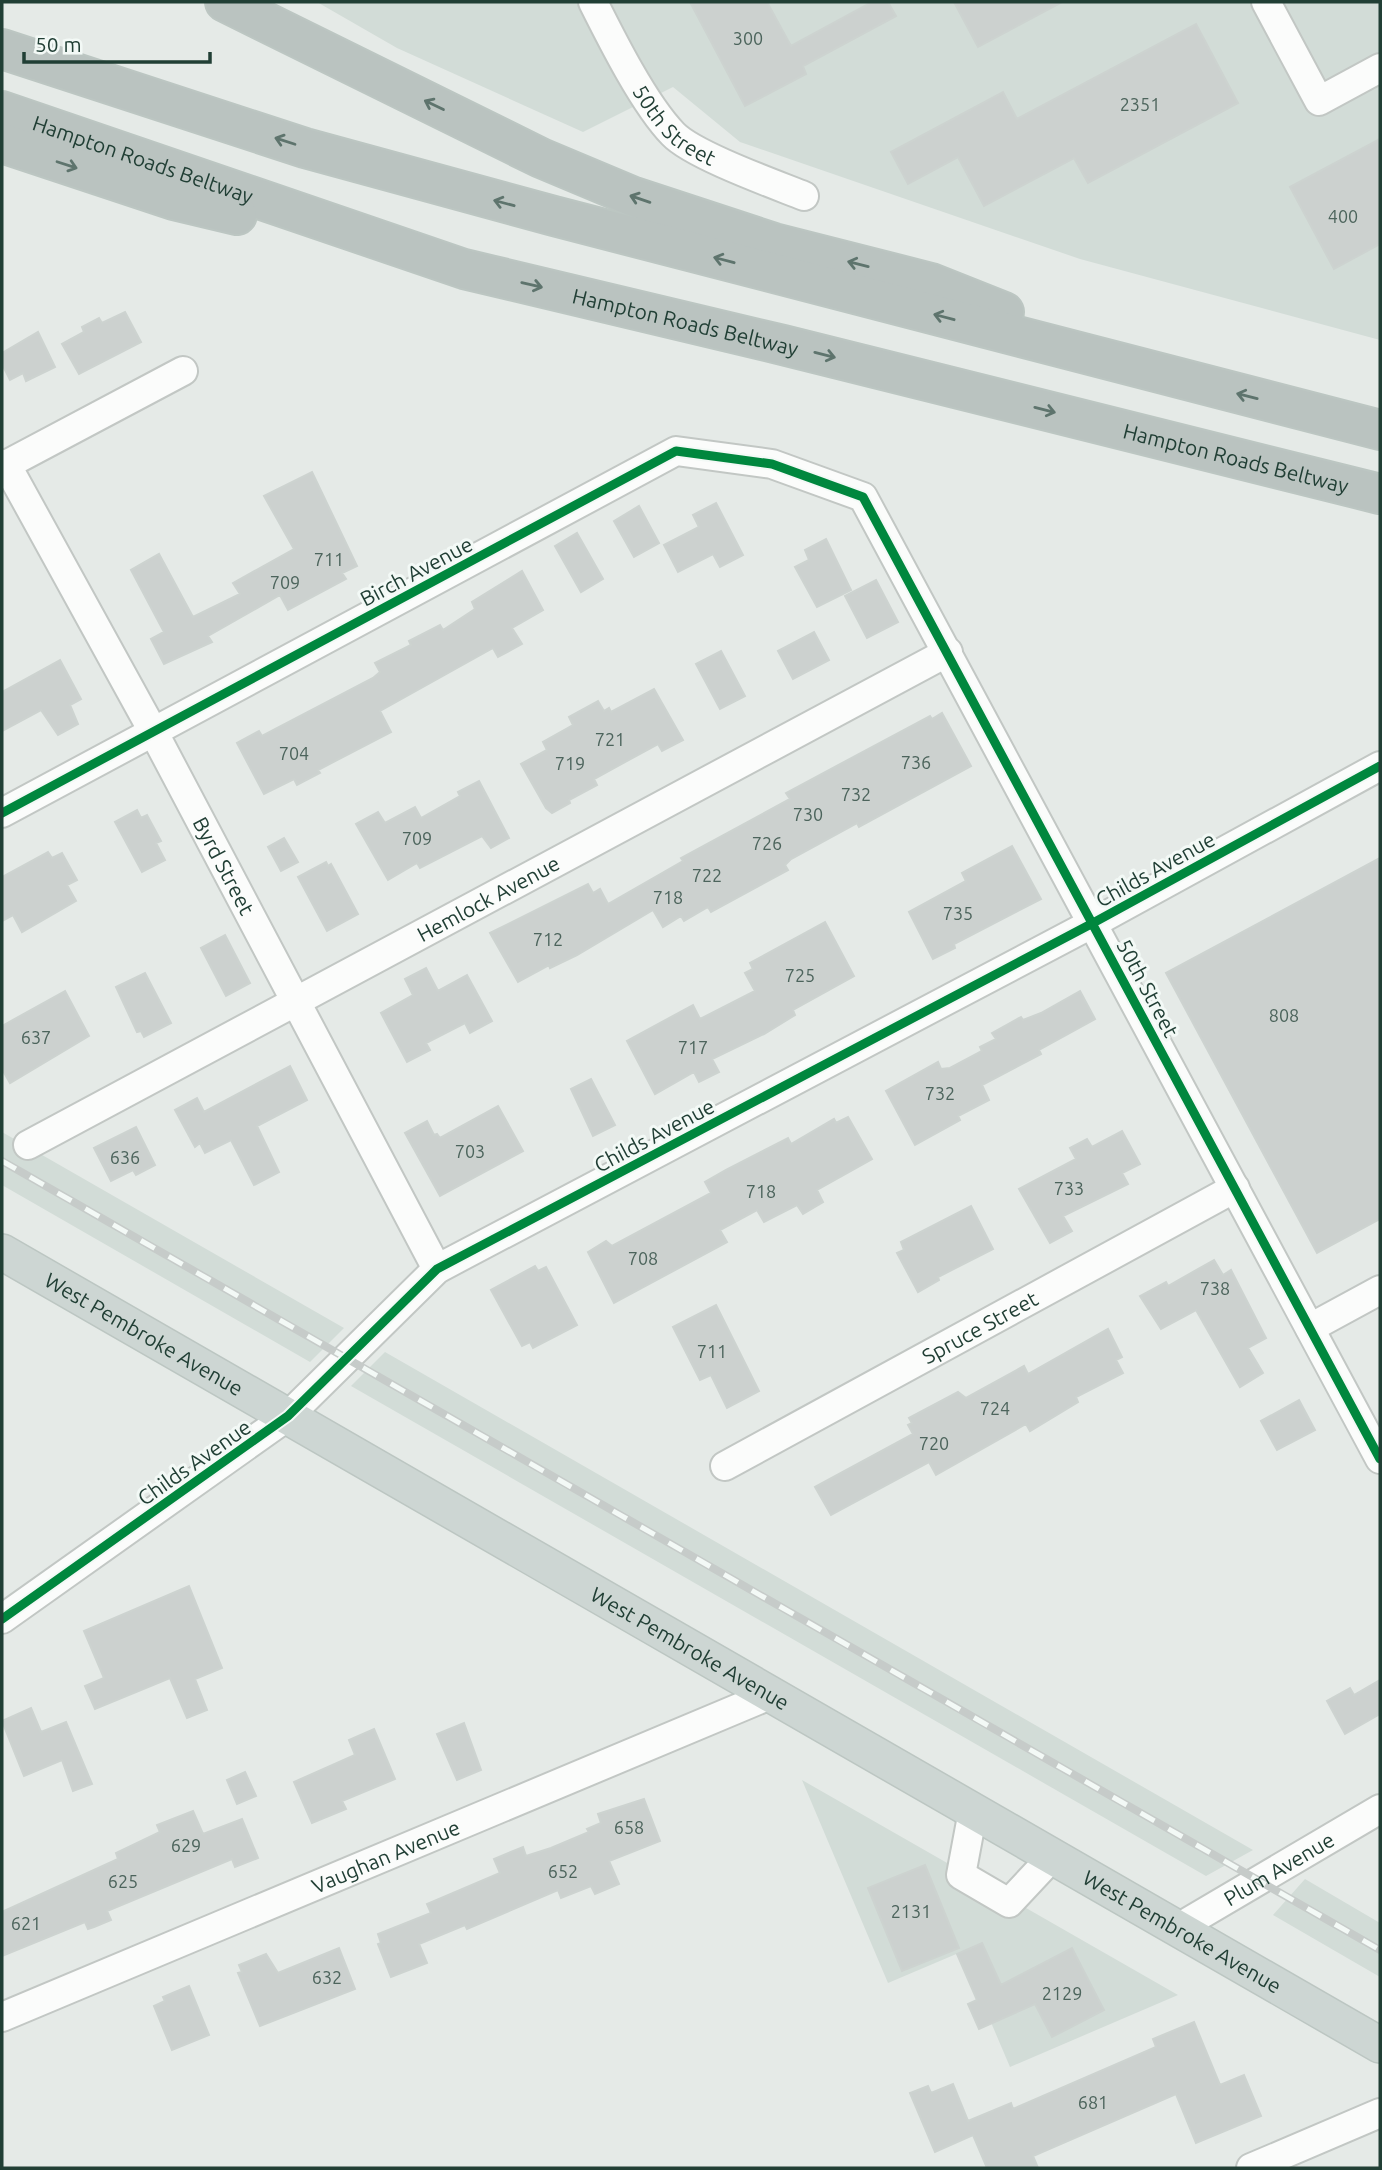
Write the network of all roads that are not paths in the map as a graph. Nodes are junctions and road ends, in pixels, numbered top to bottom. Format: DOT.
graph roads {
  1 [pos="225,2"];
  2 [pos="593,2"];
  3 [pos="1266,2"];
  4 [pos="2,49"];
  5 [pos="1380,68"];
  6 [pos="2,111"];
  7 [pos="2,143"];
  8 [pos="804,196"];
  9 [pos="464,270"];
  10 [pos="183,371"];
  11 [pos="1152,371"];
  12 [pos="1380,430"];
  13 [pos="4,466"];
  14 [pos="1380,494"];
  15 [pos="863,497"];
  16 [pos="948,652"];
  17 [pos="154,733"];
  18 [pos="1380,766"];
  19 [pos="2,813"];
  20 [pos="1093,923"];
  21 [pos="298,1003"];
  22 [pos="28,1145"];
  23 [pos="1235,1188"];
  24 [pos="2,1252"];
  25 [pos="437,1269"];
  26 [pos="1380,1290"];
  27 [pos="1310,1328"];
  28 [pos="288,1416"];
  29 [pos="1380,1459"];
  30 [pos="725,1466"];
  31 [pos="2,1619"];
  32 [pos="770,1695"];
  33 [pos="1380,1809"];
  34 [pos="974,1811"];
  35 [pos="1053,1856"];
  36 [pos="1178,1928"];
  37 [pos="2,2017"];
  38 [pos="1380,2045"];
  39 [pos="1380,2113"];
  40 [pos="1251,2168"];
  11 -- 1 [label="highway, one-way"];
  2 -- 8 [label="street, 50th Street"];
  3 -- 5 [label="street"];
  11 -- 4 [label="highway, one-way"];
  6 -- 9 [label="highway, Hampton Roads Beltway"];
  7 -- 9 [label="highway, one-way"];
  9 -- 14 [label="highway, Hampton Roads Beltway, one-way"];
  10 -- 13 [label="street"];
  12 -- 11 [label="highway, one-way"];
  13 -- 17 [label="street, Byrd Street"];
  15 -- 16 [label="street, 50th Street"];
  15 -- 17 [label="street, Birch Avenue"];
  16 -- 20 [label="street, 50th Street"];
  16 -- 21 [label="street, Hemlock Avenue"];
  17 -- 19 [label="street, Birch Avenue"];
  17 -- 21 [label="street, Byrd Street"];
  18 -- 20 [label="street, Childs Avenue"];
  20 -- 23 [label="street, 50th Street"];
  20 -- 25 [label="street, Childs Avenue"];
  21 -- 22 [label="street, Hemlock Avenue"];
  21 -- 25 [label="street, Byrd Street"];
  23 -- 27 [label="street, 50th Street"];
  23 -- 30 [label="street, Spruce Street"];
  24 -- 28 [label="main road, West Pembroke Avenue"];
  25 -- 28 [label="street, Childs Avenue"];
  26 -- 27 [label="street"];
  27 -- 29 [label="street, 50th Street"];
  28 -- 31 [label="street, Childs Avenue"];
  28 -- 32 [label="main road, West Pembroke Avenue"];
  32 -- 34 [label="main road, West Pembroke Avenue"];
  32 -- 37 [label="street, Vaughan Avenue"];
  33 -- 36 [label="street, Plum Avenue"];
  34 -- 35 [label="main road, West Pembroke Avenue"];
  34 -- 35 [label="street"];
  35 -- 36 [label="main road, West Pembroke Avenue"];
  36 -- 38 [label="main road, West Pembroke Avenue"];
  39 -- 40 [label="street"];
}
